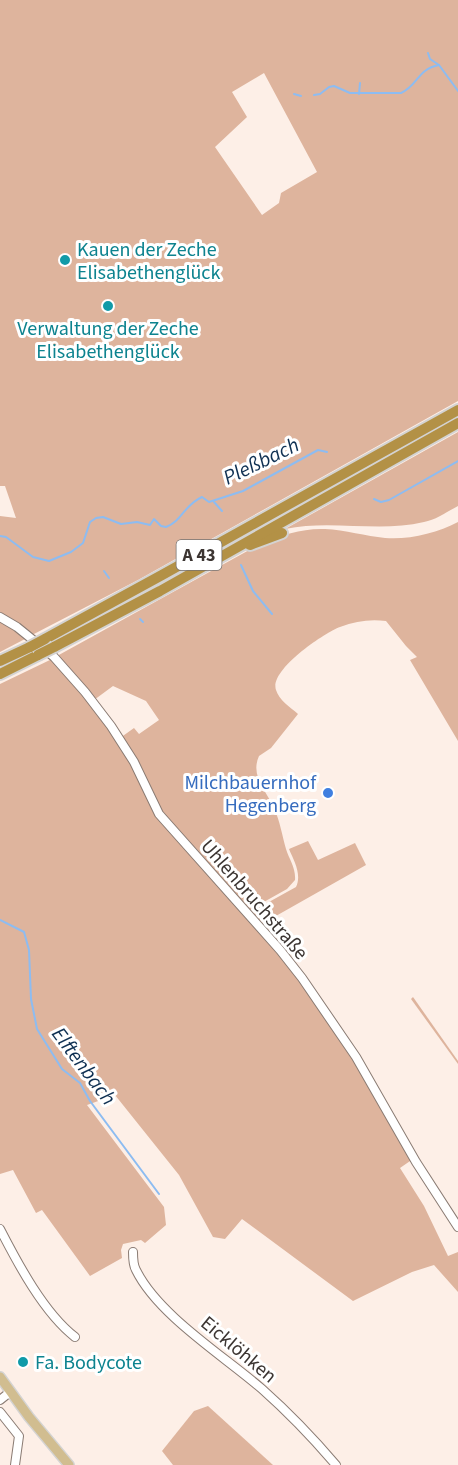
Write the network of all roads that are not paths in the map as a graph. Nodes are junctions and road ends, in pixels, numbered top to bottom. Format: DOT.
graph roads {
  1 [pos="458,410"];
  2 [pos="458,423"];
  3 [pos="282,533"];
  4 [pos="230,552"];
  5 [pos="0,617"];
  6 [pos="34,651"];
  7 [pos="0,661"];
  8 [pos="0,674"];
  9 [pos="458,1227"];
  10 [pos="0,1229"];
  11 [pos="133,1252"];
  12 [pos="75,1337"];
  13 [pos="0,1377"];
  14 [pos="10,1392"];
  15 [pos="0,1400"];
  16 [pos="0,1412"];
  17 [pos="15,1465"];
  18 [pos="69,1465"];
  19 [pos="336,1465"];
  1 -- 6 [label="highway, A 43, bridge"];
  2 -- 4 [label="highway, A 43"];
  3 -- 4 [label="highway"];
  4 -- 6 [label="highway, A 43, bridge"];
  5 -- 9 [label="street, Uhlenbruchstraße"];
  6 -- 7 [label="highway, A 43"];
  6 -- 8 [label="highway, A 43"];
  10 -- 12 [label="street"];
  11 -- 19 [label="street, Eicklöhken"];
  13 -- 14 [label="main road"];
  14 -- 15 [label="street"];
  14 -- 18 [label="main road"];
  16 -- 17 [label="street"];
}
